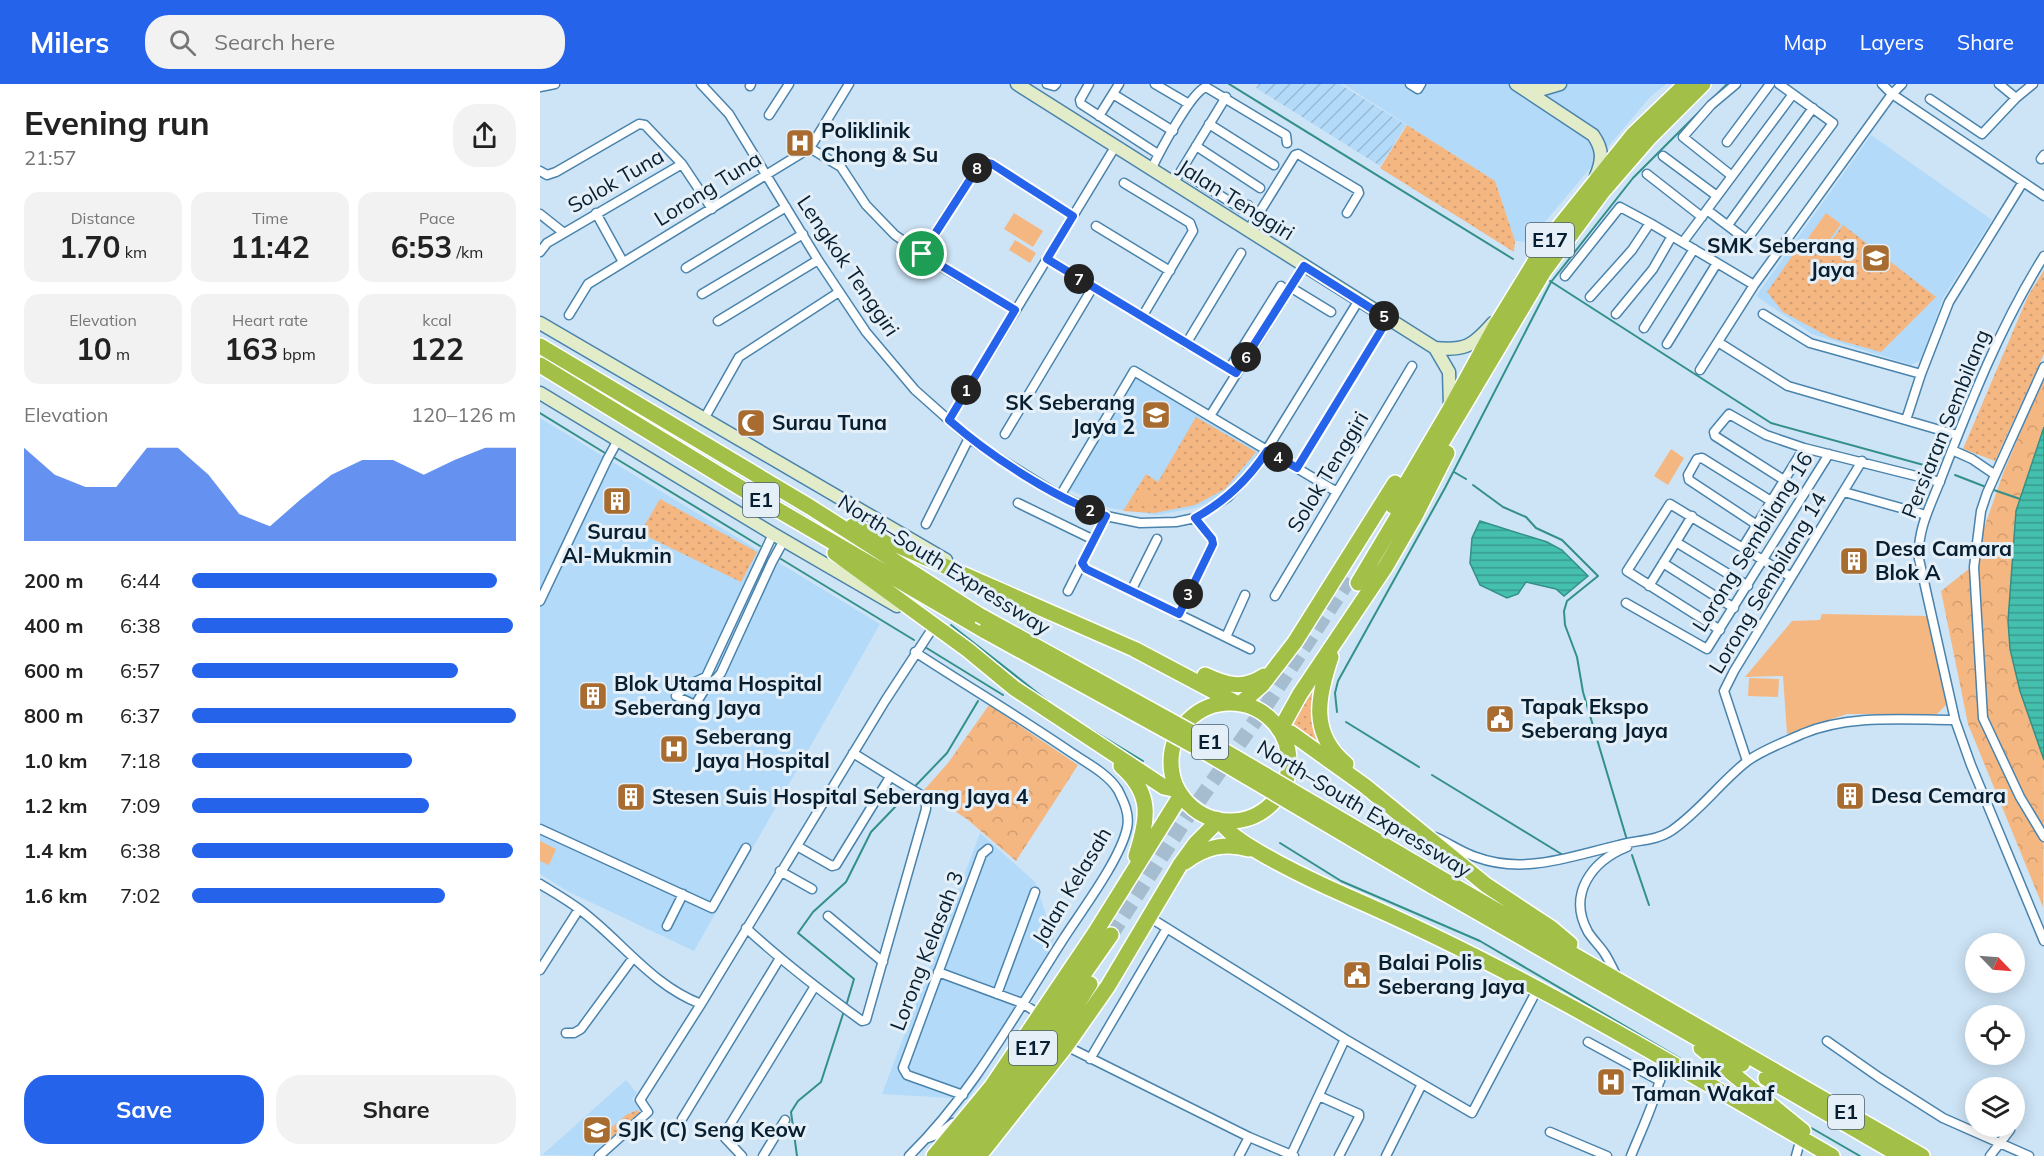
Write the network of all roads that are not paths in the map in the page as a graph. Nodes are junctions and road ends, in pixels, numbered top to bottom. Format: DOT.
graph roads {
  1 [pos="555,84"];
  2 [pos="701,84"];
  3 [pos="789,84"];
  4 [pos="849,84"];
  5 [pos="1017,84"];
  6 [pos="1089,84"];
  7 [pos="1119,84"];
  8 [pos="1155,84"];
  9 [pos="1410,84"];
  10 [pos="1560,84"];
  11 [pos="1686,84"];
  12 [pos="1703,84"];
  13 [pos="1736,84"];
  14 [pos="1770,84"];
  15 [pos="1779,84"];
  16 [pos="1882,84"];
  17 [pos="1902,84"];
  18 [pos="1999,84"];
  19 [pos="2033,84"];
  20 [pos="1518,85"];
  21 [pos="540,87"];
  22 [pos="1419,87"];
  23 [pos="1113,94"];
  24 [pos="1793,94"];
  25 [pos="1892,94"];
  26 [pos="1226,97"];
  27 [pos="2016,98"];
  28 [pos="1930,99"];
  29 [pos="1189,104"];
  30 [pos="1813,108"];
  31 [pos="769,115"];
  32 [pos="1099,116"];
  33 [pos="1209,124"];
  34 [pos="1173,131"];
  35 [pos="1727,142"];
  36 [pos="1287,143"];
  37 [pos="1115,147"];
  38 [pos="1196,147"];
  39 [pos="810,148"];
  40 [pos="1158,154"];
  41 [pos="1663,156"];
  42 [pos="682,164"];
  43 [pos="1274,165"];
  44 [pos="1151,170"];
  45 [pos="540,171"];
  46 [pos="1181,171"];
  47 [pos="766,174"];
  48 [pos="1647,174"];
  49 [pos="1732,176"];
  50 [pos="2023,182"];
  51 [pos="1124,183"];
  52 [pos="1594,183"];
  53 [pos="1173,184"];
  54 [pos="1260,188"];
  55 [pos="1717,196"];
  56 [pos="2044,196"];
  57 [pos="1248,205"];
  58 [pos="786,207"];
  59 [pos="712,209"];
  60 [pos="596,213"];
  61 [pos="1347,213"];
  62 [pos="1704,213"];
  63 [pos="540,214"];
  64 [pos="1073,216"];
  65 [pos="1650,223"];
  66 [pos="1728,225"];
  67 [pos="1096,226"];
  68 [pos="1248,231"];
  69 [pos="564,232"];
  70 [pos="802,234"];
  71 [pos="1672,236"];
  72 [pos="1683,242"];
  73 [pos="1694,249"];
  74 [pos="540,252"];
  75 [pos="1241,253"];
  76 [pos="922,254"];
  77 [pos="2044,255"];
  78 [pos="1047,259"];
  79 [pos="818,260"];
  80 [pos="622,262"];
  81 [pos="1717,263"];
  82 [pos="1304,266"];
  83 [pos="686,268"];
  84 [pos="1170,271"];
  85 [pos="1564,276"];
  86 [pos="1755,285"];
  87 [pos="1285,286"];
  88 [pos="1093,287"];
  89 [pos="839,292"];
  90 [pos="702,294"];
  91 [pos="1590,297"];
  92 [pos="1359,300"];
  93 [pos="1507,308"];
  94 [pos="1015,310"];
  95 [pos="1331,312"];
  96 [pos="1616,314"];
  97 [pos="1763,314"];
  98 [pos="568,315"];
  99 [pos="1142,317"];
  100 [pos="1388,319"];
  101 [pos="718,321"];
  102 [pos="540,323"];
  103 [pos="1644,328"];
  104 [pos="1718,342"];
  105 [pos="1186,344"];
  106 [pos="1667,344"];
  107 [pos="540,346"];
  108 [pos="1435,348"];
  109 [pos="540,365"];
  110 [pos="1412,366"];
  111 [pos="2044,367"];
  112 [pos="1700,370"];
  113 [pos="1232,371"];
  114 [pos="1921,374"];
  115 [pos="540,393"];
  116 [pos="1210,416"];
  117 [pos="1450,416"];
  118 [pos="704,419"];
  119 [pos="949,420"];
  120 [pos="1906,420"];
  121 [pos="1005,434"];
  122 [pos="1957,435"];
  123 [pos="969,438"];
  124 [pos="618,440"];
  125 [pos="1804,448"];
  126 [pos="1952,450"];
  127 [pos="1267,451"];
  128 [pos="1829,454"];
  129 [pos="1862,461"];
  130 [pos="1297,468"];
  131 [pos="1994,474"];
  132 [pos="1784,480"];
  133 [pos="1940,482"];
  134 [pos="1337,492"];
  135 [pos="1844,492"];
  136 [pos="754,496"];
  137 [pos="1060,496"];
  138 [pos="1771,501"];
  139 [pos="1018,503"];
  140 [pos="810,507"];
  141 [pos="1926,515"];
  142 [pos="1106,516"];
  143 [pos="1692,516"];
  144 [pos="1195,518"];
  145 [pos="926,524"];
  146 [pos="1757,525"];
  147 [pos="779,537"];
  148 [pos="1157,539"];
  149 [pos="1094,540"];
  150 [pos="1676,542"];
  151 [pos="1743,547"];
  152 [pos="1764,560"];
  153 [pos="1082,563"];
  154 [pos="1663,563"];
  155 [pos="1791,577"];
  156 [pos="1354,581"];
  157 [pos="983,582"];
  158 [pos="1649,586"];
  159 [pos="1748,586"];
  160 [pos="1068,591"];
  161 [pos="1131,591"];
  162 [pos="744,592"];
  163 [pos="1245,595"];
  164 [pos="1275,596"];
  165 [pos="755,598"];
  166 [pos="540,601"];
  167 [pos="1626,603"];
  168 [pos="1734,608"];
  169 [pos="1179,614"];
  170 [pos="934,626"];
  171 [pos="1720,630"];
  172 [pos="1226,637"];
  173 [pos="1338,638"];
  174 [pos="722,640"];
  175 [pos="733,646"];
  176 [pos="1250,649"];
  177 [pos="915,652"];
  178 [pos="1157,661"];
  179 [pos="1279,662"];
  180 [pos="1237,703"];
  181 [pos="1955,720"];
  182 [pos="1281,731"];
  183 [pos="1109,751"];
  184 [pos="853,753"];
  185 [pos="1747,760"];
  186 [pos="890,777"];
  187 [pos="1365,786"];
  188 [pos="1180,793"];
  189 [pos="1218,820"];
  190 [pos="540,829"];
  191 [pos="1417,830"];
  192 [pos="2044,837"];
  193 [pos="1635,842"];
  194 [pos="796,846"];
  195 [pos="746,848"];
  196 [pos="988,849"];
  197 [pos="1259,851"];
  198 [pos="1180,866"];
  199 [pos="780,872"];
  200 [pos="1129,879"];
  201 [pos="1435,881"];
  202 [pos="540,884"];
  203 [pos="812,889"];
  204 [pos="1035,892"];
  205 [pos="683,894"];
  206 [pos="579,909"];
  207 [pos="828,916"];
  208 [pos="1149,917"];
  209 [pos="667,926"];
  210 [pos="746,928"];
  211 [pos="1167,928"];
  212 [pos="2044,941"];
  213 [pos="633,958"];
  214 [pos="780,958"];
  215 [pos="1583,959"];
  216 [pos="883,962"];
  217 [pos="540,970"];
  218 [pos="938,972"];
  219 [pos="1618,979"];
  220 [pos="814,986"];
  221 [pos="1538,988"];
  222 [pos="997,994"];
  223 [pos="1022,1003"];
  224 [pos="701,1004"];
  225 [pos="1039,1014"];
  226 [pos="1687,1032"];
  227 [pos="566,1033"];
  228 [pos="1345,1039"];
  229 [pos="1827,1041"];
  230 [pos="1588,1042"];
  231 [pos="1066,1046"];
  232 [pos="1658,1055"];
  233 [pos="1090,1059"];
  234 [pos="1683,1070"];
  235 [pos="1660,1081"];
  236 [pos="1422,1084"];
  237 [pos="992,1086"];
  238 [pos="963,1095"];
  239 [pos="1319,1096"];
  240 [pos="682,1119"];
  241 [pos="785,1120"];
  242 [pos="1550,1132"];
  243 [pos="1249,1137"];
  244 [pos="2004,1137"];
  245 [pos="927,1138"];
  246 [pos="1801,1138"];
  247 [pos="1999,1142"];
  248 [pos="1292,1155"];
  249 [pos="598,1156"];
  250 [pos="742,1156"];
  251 [pos="763,1156"];
  252 [pos="909,1156"];
  253 [pos="934,1156"];
  254 [pos="949,1156"];
  255 [pos="964,1156"];
  256 [pos="979,1156"];
  257 [pos="1239,1156"];
  258 [pos="1339,1156"];
  259 [pos="1386,1156"];
  260 [pos="1607,1156"];
  261 [pos="1631,1156"];
  262 [pos="1796,1156"];
  263 [pos="1833,1156"];
  264 [pos="1901,1156"];
  265 [pos="1922,1156"];
  266 [pos="1990,1156"];
  267 [pos="2029,1156"];
  1 -- 21 [label="street"];
  2 -- 47 [label="street, Lengkok Tenggiri"];
  3 -- 31 [label="street"];
  4 -- 39 [label="street, Lorong Tuna"];
  5 -- 37 [label="main road, Jalan Tenggiri"];
  6 -- 32 [label="street"];
  7 -- 23 [label="street"];
  8 -- 29 [label="street"];
  9 -- 22 [label="street"];
  10 -- 20 [label="main road"];
  11 -- 52 [label="highway, E17"];
  12 -- 117 [label="highway, E17"];
  13 -- 49 [label="street"];
  14 -- 35 [label="street"];
  15 -- 24 [label="street"];
  16 -- 25 [label="street"];
  17 -- 25 [label="street"];
  18 -- 27 [label="street"];
  19 -- 27 [label="street"];
  20 -- 52 [label="main road"];
  23 -- 32 [label="street"];
  23 -- 34 [label="street"];
  24 -- 30 [label="street"];
  24 -- 49 [label="street"];
  25 -- 50 [label="street"];
  25 -- 86 [label="street"];
  26 -- 29 [label="street"];
  26 -- 33 [label="street"];
  26 -- 36 [label="street"];
  27 -- 28 [label="street"];
  29 -- 34 [label="street"];
  30 -- 66 [label="street"];
  30 -- 66 [label="street"];
  32 -- 40 [label="street"];
  33 -- 38 [label="street"];
  33 -- 43 [label="street"];
  34 -- 40 [label="street"];
  37 -- 44 [label="main road, Jalan Tenggiri"];
  37 -- 64 [label="street"];
  38 -- 46 [label="street"];
  38 -- 54 [label="street"];
  39 -- 47 [label="street, Lorong Tuna"];
  39 -- 76 [label="street"];
  40 -- 44 [label="street"];
  41 -- 55 [label="street"];
  42 -- 45 [label="street"];
  42 -- 59 [label="street"];
  42 -- 60 [label="street, Solok Tuna"];
  44 -- 53 [label="main road, Jalan Tenggiri"];
  46 -- 53 [label="street"];
  46 -- 57 [label="street"];
  47 -- 58 [label="street, Lengkok Tenggiri"];
  47 -- 59 [label="street, Lorong Tuna"];
  48 -- 62 [label="street"];
  49 -- 55 [label="street"];
  50 -- 56 [label="street"];
  50 -- 114 [label="street"];
  51 -- 84 [label="street"];
  52 -- 93 [label="highway, E17"];
  53 -- 68 [label="main road, Jalan Tenggiri"];
  55 -- 62 [label="street"];
  58 -- 70 [label="street, Lengkok Tenggiri"];
  58 -- 83 [label="street"];
  59 -- 80 [label="street, Lorong Tuna"];
  60 -- 69 [label="street, Solok Tuna"];
  60 -- 80 [label="street"];
  61 -- 68 [label="street"];
  62 -- 66 [label="street"];
  62 -- 72 [label="street"];
  63 -- 69 [label="street"];
  64 -- 76 [label="street"];
  64 -- 78 [label="street"];
  65 -- 71 [label="street"];
  65 -- 85 [label="street"];
  65 -- 91 [label="street"];
  67 -- 84 [label="street"];
  68 -- 82 [label="main road, Jalan Tenggiri"];
  69 -- 74 [label="street, Solok Tuna"];
  70 -- 79 [label="street, Lengkok Tenggiri"];
  70 -- 90 [label="street"];
  71 -- 72 [label="street"];
  71 -- 96 [label="street"];
  72 -- 73 [label="street"];
  73 -- 81 [label="street"];
  73 -- 103 [label="street"];
  75 -- 105 [label="street"];
  76 -- 94 [label="street"];
  77 -- 122 [label="street, Persiaran Sembilang"];
  78 -- 88 [label="street"];
  78 -- 94 [label="street"];
  79 -- 89 [label="street, Lengkok Tenggiri"];
  79 -- 101 [label="street"];
  80 -- 98 [label="street, Lorong Tuna"];
  81 -- 86 [label="street"];
  81 -- 106 [label="street"];
  82 -- 87 [label="street"];
  82 -- 92 [label="main road, Jalan Tenggiri"];
  84 -- 99 [label="street"];
  86 -- 104 [label="street"];
  87 -- 95 [label="street"];
  87 -- 113 [label="street"];
  88 -- 99 [label="street"];
  88 -- 121 [label="street"];
  89 -- 118 [label="street"];
  89 -- 119 [label="street, Lengkok Tenggiri"];
  92 -- 100 [label="main road, Jalan Tenggiri"];
  92 -- 127 [label="street, Lengkok Tenggiri"];
  93 -- 108 [label="main road"];
  93 -- 117 [label="highway, E17"];
  94 -- 119 [label="street"];
  97 -- 114 [label="street"];
  99 -- 105 [label="street"];
  100 -- 108 [label="main road, Jalan Tenggiri"];
  100 -- 130 [label="street"];
  102 -- 118 [label="main road"];
  104 -- 112 [label="street"];
  104 -- 120 [label="street"];
  105 -- 113 [label="street"];
  107 -- 140 [label="highway, North–South Expressway / E1"];
  108 -- 117 [label="main road"];
  109 -- 136 [label="highway, North–South Expressway / E1"];
  110 -- 134 [label="street, Solok Tenggiri"];
  111 -- 131 [label="street"];
  113 -- 116 [label="street"];
  114 -- 120 [label="street"];
  115 -- 124 [label="main road"];
  116 -- 127 [label="street"];
  116 -- 137 [label="street"];
  117 -- 156 [label="highway, E17"];
  117 -- 173 [label="highway"];
  117 -- 179 [label="highway"];
  118 -- 157 [label="main road"];
  119 -- 123 [label="street, Lengkok Tenggiri"];
  120 -- 122 [label="street"];
  122 -- 126 [label="street, Persiaran Sembilang"];
  123 -- 137 [label="street, Lengkok Tenggiri"];
  123 -- 145 [label="street"];
  124 -- 147 [label="main road"];
  124 -- 166 [label="street"];
  125 -- 128 [label="street"];
  125 -- 132 [label="street"];
  125 -- 132 [label="street"];
  126 -- 131 [label="street"];
  126 -- 133 [label="street, Persiaran Sembilang"];
  127 -- 130 [label="street"];
  127 -- 144 [label="street, Lengkok Tenggiri"];
  128 -- 129 [label="street"];
  128 -- 152 [label="street, Lorong Sembilang 16"];
  129 -- 133 [label="street"];
  129 -- 135 [label="street, Lorong Sembilang 14"];
  130 -- 134 [label="street"];
  131 -- 192 [label="street"];
  132 -- 138 [label="street"];
  133 -- 141 [label="street, Persiaran Sembilang"];
  134 -- 164 [label="street, Solok Tenggiri"];
  135 -- 141 [label="street"];
  135 -- 155 [label="street, Lorong Sembilang 14"];
  136 -- 170 [label="highway"];
  136 -- 201 [label="highway, North–South Expressway / E1, bridge"];
  137 -- 142 [label="street, Lengkok Tenggiri"];
  138 -- 146 [label="street"];
  138 -- 146 [label="street"];
  139 -- 149 [label="street"];
  140 -- 157 [label="highway"];
  140 -- 201 [label="highway, North–South Expressway / E1, bridge"];
  141 -- 181 [label="street, Persiaran Sembilang"];
  142 -- 144 [label="street, Lengkok Tenggiri"];
  142 -- 149 [label="street"];
  143 -- 150 [label="street"];
  143 -- 151 [label="street"];
  143 -- 158 [label="street"];
  144 -- 169 [label="street"];
  146 -- 151 [label="street"];
  147 -- 162 [label="street"];
  147 -- 165 [label="street"];
  147 -- 170 [label="main road"];
  148 -- 161 [label="street"];
  149 -- 153 [label="street"];
  150 -- 154 [label="street"];
  150 -- 159 [label="street"];
  151 -- 152 [label="street"];
  152 -- 155 [label="street"];
  152 -- 159 [label="street, Lorong Sembilang 16"];
  153 -- 160 [label="street"];
  153 -- 161 [label="street"];
  154 -- 158 [label="street"];
  154 -- 168 [label="street"];
  155 -- 185 [label="street, Lorong Sembilang 14"];
  157 -- 178 [label="highway"];
  158 -- 171 [label="street"];
  159 -- 168 [label="street, Lorong Sembilang 16"];
  161 -- 169 [label="street"];
  162 -- 165 [label="street"];
  162 -- 174 [label="street"];
  163 -- 172 [label="street"];
  165 -- 175 [label="street"];
  167 -- 171 [label="street, Lorong Sembilang 16"];
  168 -- 171 [label="street, Lorong Sembilang 16"];
  169 -- 172 [label="street"];
  170 -- 177 [label="street"];
  170 -- 183 [label="highway"];
  172 -- 176 [label="street"];
  173 -- 182 [label="highway"];
  173 -- 187 [label="highway"];
  174 -- 175 [label="street"];
  174 -- 175 [label="street"];
  177 -- 184 [label="street"];
  177 -- 223 [label="street, Jalan Kelasah"];
  178 -- 179 [label="highway"];
  178 -- 180 [label="highway"];
  179 -- 180 [label="highway"];
  180 -- 182 [label="highway"];
  180 -- 188 [label="highway"];
  181 -- 185 [label="street"];
  181 -- 212 [label="street, Persiaran Sembilang"];
  182 -- 187 [label="highway"];
  182 -- 189 [label="highway"];
  183 -- 188 [label="highway"];
  183 -- 200 [label="highway"];
  184 -- 186 [label="street"];
  184 -- 194 [label="street"];
  185 -- 193 [label="street"];
  186 -- 194 [label="street"];
  186 -- 216 [label="street"];
  187 -- 191 [label="highway"];
  188 -- 189 [label="highway"];
  188 -- 200 [label="highway"];
  189 -- 197 [label="highway"];
  189 -- 198 [label="highway"];
  190 -- 205 [label="street"];
  191 -- 193 [label="street"];
  191 -- 215 [label="highway"];
  193 -- 219 [label="street"];
  194 -- 199 [label="street"];
  195 -- 205 [label="street"];
  196 -- 218 [label="street, Lorong Kelasah 3"];
  197 -- 198 [label="highway"];
  197 -- 221 [label="highway"];
  198 -- 208 [label="highway"];
  199 -- 203 [label="street"];
  199 -- 210 [label="street"];
  200 -- 225 [label="highway"];
  201 -- 215 [label="highway, North–South Expressway / E1"];
  201 -- 226 [label="highway, North–South Expressway / E1"];
  202 -- 206 [label="street"];
  204 -- 222 [label="street"];
  205 -- 209 [label="street"];
  206 -- 213 [label="street"];
  206 -- 217 [label="street"];
  207 -- 216 [label="street"];
  208 -- 211 [label="street"];
  208 -- 231 [label="highway"];
  210 -- 214 [label="street"];
  210 -- 224 [label="street"];
  211 -- 228 [label="street"];
  211 -- 233 [label="street"];
  213 -- 224 [label="street"];
  213 -- 227 [label="street"];
  214 -- 220 [label="street"];
  214 -- 240 [label="street"];
  215 -- 219 [label="highway, North–South Expressway / E1"];
  216 -- 220 [label="street"];
  218 -- 222 [label="street"];
  218 -- 238 [label="street, Lorong Kelasah 3"];
  219 -- 265 [label="highway, North–South Expressway / E1"];
  220 -- 250 [label="street"];
  221 -- 232 [label="highway"];
  221 -- 236 [label="street"];
  222 -- 223 [label="street"];
  223 -- 225 [label="street"];
  223 -- 238 [label="street, Jalan Kelasah"];
  224 -- 249 [label="street"];
  225 -- 237 [label="highway"];
  226 -- 263 [label="highway"];
  226 -- 264 [label="highway, North–South Expressway / E1"];
  228 -- 236 [label="street"];
  228 -- 239 [label="street"];
  229 -- 247 [label="street"];
  230 -- 235 [label="street"];
  231 -- 233 [label="street"];
  231 -- 256 [label="highway"];
  232 -- 234 [label="highway"];
  232 -- 235 [label="street"];
  233 -- 243 [label="street"];
  234 -- 235 [label="street"];
  234 -- 246 [label="highway"];
  235 -- 261 [label="street"];
  236 -- 259 [label="street"];
  237 -- 245 [label="street"];
  237 -- 253 [label="highway"];
  238 -- 245 [label="street, Jalan Kelasah"];
  239 -- 248 [label="street"];
  239 -- 258 [label="street"];
  241 -- 251 [label="street"];
  242 -- 260 [label="street"];
  243 -- 248 [label="street"];
  243 -- 257 [label="street"];
  244 -- 247 [label="street"];
  245 -- 252 [label="street"];
  246 -- 262 [label="street"];
  246 -- 263 [label="highway"];
  247 -- 266 [label="street"];
  247 -- 267 [label="street"];
  254 -- 255 [label="highway, E17"];
}
